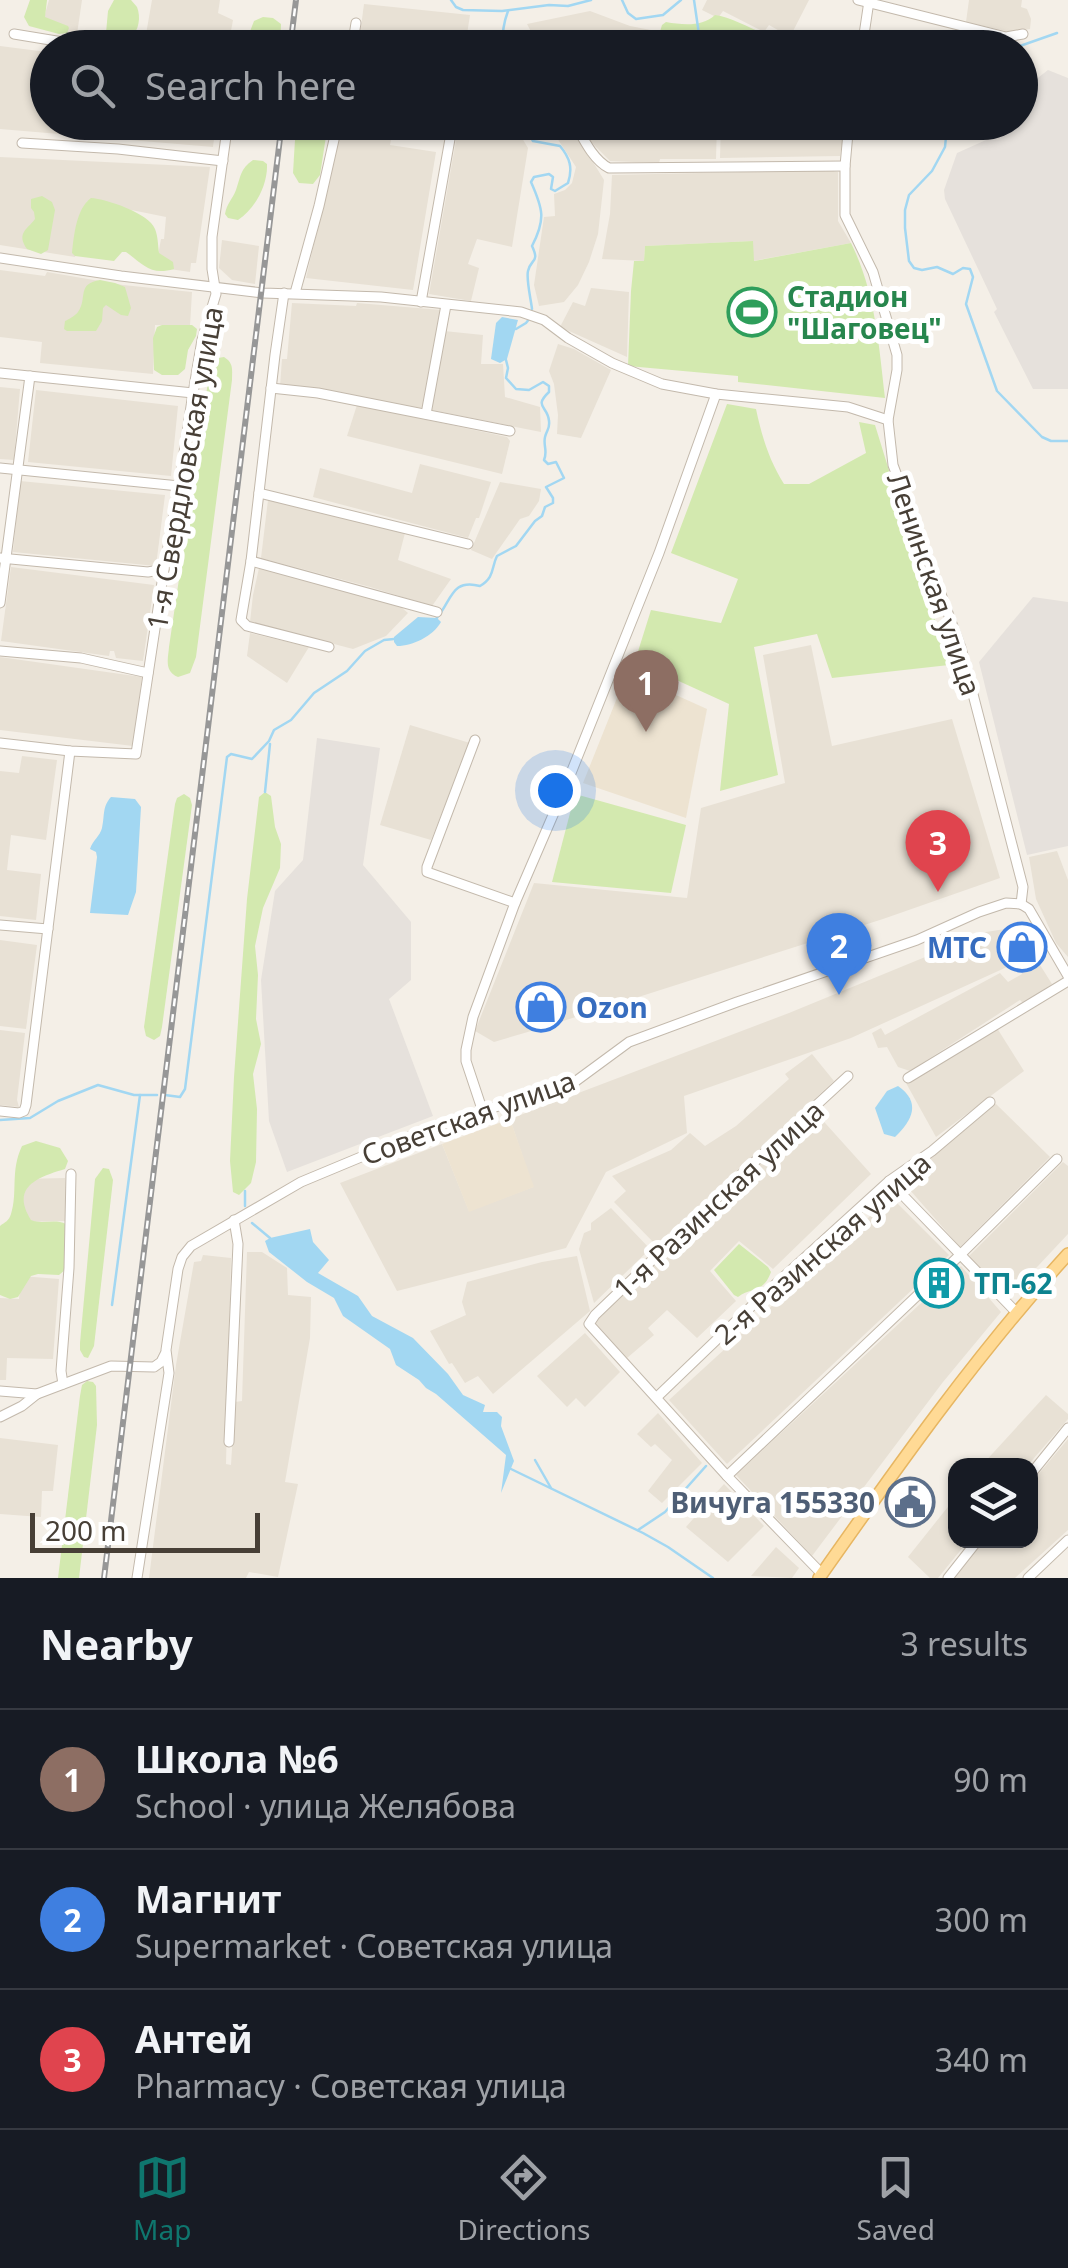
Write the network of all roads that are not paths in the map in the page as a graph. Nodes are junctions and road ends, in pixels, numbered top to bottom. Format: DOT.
graph roads {
  1 [pos="865,1"];
  2 [pos="356,23"];
  3 [pos="355,30"];
  4 [pos="863,30"];
  5 [pos="979,30"];
  6 [pos="14,34"];
  7 [pos="30,37"];
  8 [pos="226,140"];
  9 [pos="334,140"];
  10 [pos="449,140"];
  11 [pos="586,140"];
  12 [pos="848,140"];
  13 [pos="22,144"];
  14 [pos="223,161"];
  15 [pos="845,166"];
  16 [pos="0,258"];
  17 [pos="214,286"];
  18 [pos="290,293"];
  19 [pos="422,302"];
  20 [pos="446,306"];
  21 [pos="0,374"];
  22 [pos="30,376"];
  23 [pos="271,388"];
  24 [pos="193,393"];
  25 [pos="716,394"];
  26 [pos="426,414"];
  27 [pos="888,420"];
  28 [pos="510,431"];
  29 [pos="0,468"];
  30 [pos="19,470"];
  31 [pos="180,486"];
  32 [pos="259,492"];
  33 [pos="468,544"];
  34 [pos="3,558"];
  35 [pos="251,561"];
  36 [pos="164,569"];
  37 [pos="0,603"];
  38 [pos="437,612"];
  39 [pos="329,647"];
  40 [pos="0,650"];
  41 [pos="148,672"];
  42 [pos="475,740"];
  43 [pos="0,743"];
  44 [pos="70,751"];
  45 [pos="515,903"];
  46 [pos="1021,904"];
  47 [pos="0,925"];
  48 [pos="48,930"];
  49 [pos="1068,978"];
  50 [pos="848,1076"];
  51 [pos="908,1078"];
  52 [pos="990,1102"];
  53 [pos="482,1109"];
  54 [pos="0,1111"];
  55 [pos="1056,1159"];
  56 [pos="71,1174"];
  57 [pos="889,1181"];
  58 [pos="234,1220"];
  59 [pos="1068,1254"];
  60 [pos="960,1256"];
  61 [pos="1016,1312"];
  62 [pos="166,1350"];
  63 [pos="63,1384"];
  64 [pos="0,1391"];
  65 [pos="36,1394"];
  66 [pos="657,1397"];
  67 [pos="0,1417"];
  68 [pos="1068,1428"];
  69 [pos="229,1442"];
  70 [pos="1038,1465"];
  71 [pos="727,1476"];
  72 [pos="1068,1540"];
  73 [pos="972,1548"];
  74 [pos="820,1576"];
  75 [pos="138,1578"];
  76 [pos="948,1578"];
  77 [pos="1028,1578"];
  1 -- 4 [label="street"];
  1 -- 5 [label="street"];
  2 -- 3 [label="street"];
  6 -- 7 [label="street"];
  8 -- 14 [label="street, 1-я Свердловская улица"];
  9 -- 18 [label="street"];
  10 -- 19 [label="street"];
  11 -- 15 [label="street"];
  12 -- 15 [label="street, Ленинская улица"];
  13 -- 14 [label="street"];
  14 -- 17 [label="street, 1-я Свердловская улица"];
  15 -- 27 [label="street, Ленинская улица"];
  16 -- 17 [label="street"];
  17 -- 18 [label="street"];
  17 -- 24 [label="street, 1-я Свердловская улица"];
  18 -- 19 [label="street"];
  18 -- 23 [label="street"];
  19 -- 20 [label="street"];
  20 -- 25 [label="street"];
  20 -- 26 [label="street"];
  21 -- 22 [label="street"];
  22 -- 24 [label="street"];
  22 -- 30 [label="street"];
  23 -- 26 [label="street"];
  23 -- 32 [label="street"];
  24 -- 31 [label="street, 1-я Свердловская улица"];
  25 -- 27 [label="street"];
  25 -- 45 [label="street"];
  26 -- 28 [label="street"];
  27 -- 46 [label="street, Ленинская улица"];
  29 -- 30 [label="street"];
  30 -- 31 [label="street"];
  30 -- 34 [label="street"];
  31 -- 36 [label="street, 1-я Свердловская улица"];
  32 -- 33 [label="street"];
  32 -- 35 [label="street"];
  34 -- 36 [label="street"];
  34 -- 37 [label="street"];
  35 -- 38 [label="street"];
  35 -- 39 [label="street"];
  36 -- 41 [label="street, 1-я Свердловская улица"];
  40 -- 41 [label="street"];
  41 -- 44 [label="street, 1-я Свердловская улица"];
  42 -- 45 [label="street"];
  43 -- 44 [label="street"];
  44 -- 48 [label="street"];
  45 -- 53 [label="street"];
  46 -- 49 [label="street, Ленинская улица"];
  46 -- 53 [label="street, Советская улица"];
  47 -- 48 [label="street"];
  48 -- 54 [label="street"];
  49 -- 51 [label="street"];
  50 -- 66 [label="street, 1-я Разинская улица"];
  52 -- 57 [label="street, 2-я Разинская улица"];
  53 -- 58 [label="street, Советская улица"];
  55 -- 60 [label="street"];
  56 -- 63 [label="street"];
  57 -- 60 [label="street"];
  57 -- 66 [label="street, 2-я Разинская улица"];
  58 -- 62 [label="street, Советская улица"];
  58 -- 69 [label="street"];
  59 -- 61 [label="main road"];
  60 -- 61 [label="street"];
  60 -- 71 [label="street"];
  61 -- 74 [label="main road"];
  62 -- 63 [label="street"];
  62 -- 75 [label="street"];
  63 -- 65 [label="street"];
  64 -- 65 [label="street"];
  65 -- 67 [label="street"];
  66 -- 71 [label="street"];
  68 -- 70 [label="street"];
  71 -- 74 [label="street"];
  72 -- 77 [label="street"];
  73 -- 76 [label="street"];
}
